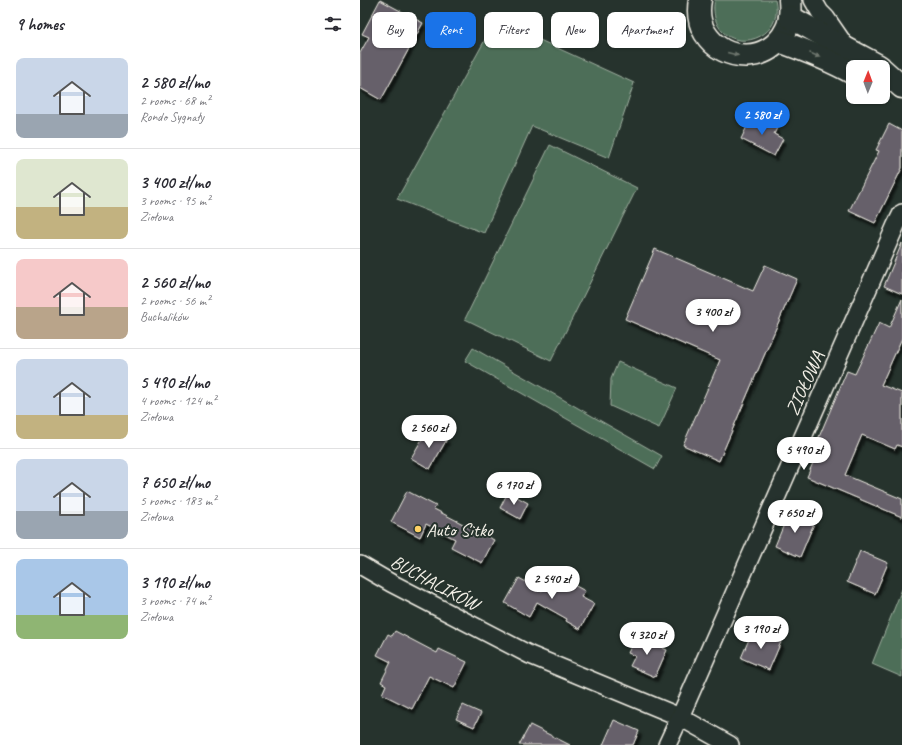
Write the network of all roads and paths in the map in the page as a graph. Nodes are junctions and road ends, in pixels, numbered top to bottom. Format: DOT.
graph roads {
  1 [pos="813,0"];
  2 [pos="698,1"];
  3 [pos="790,9"];
  4 [pos="779,41"];
  5 [pos="847,49"];
  6 [pos="869,60"];
  7 [pos="846,70"];
  8 [pos="890,77"];
  9 [pos="890,86"];
  10 [pos="902,88"];
  11 [pos="902,213"];
  12 [pos="360,565"];
  13 [pos="680,717"];
  14 [pos="667,745"];
  15 [pos="730,745"];
  1 -- 5 [label="street"];
  2 -- 4 [label="main road, one-way"];
  3 -- 4 [label="main road"];
  3 -- 5 [label="main road"];
  4 -- 7 [label="main road, one-way"];
  5 -- 6 [label="main road"];
  8 -- 10 [label="main road"];
  9 -- 10 [label="main road"];
  11 -- 13 [label="street, ZIOŁOWA"];
  12 -- 13 [label="street, BUCHALIKÓW"];
  13 -- 14 [label="street, ZIOŁOWA"];
  13 -- 15 [label="street, BUCHALIKÓW"];
}
